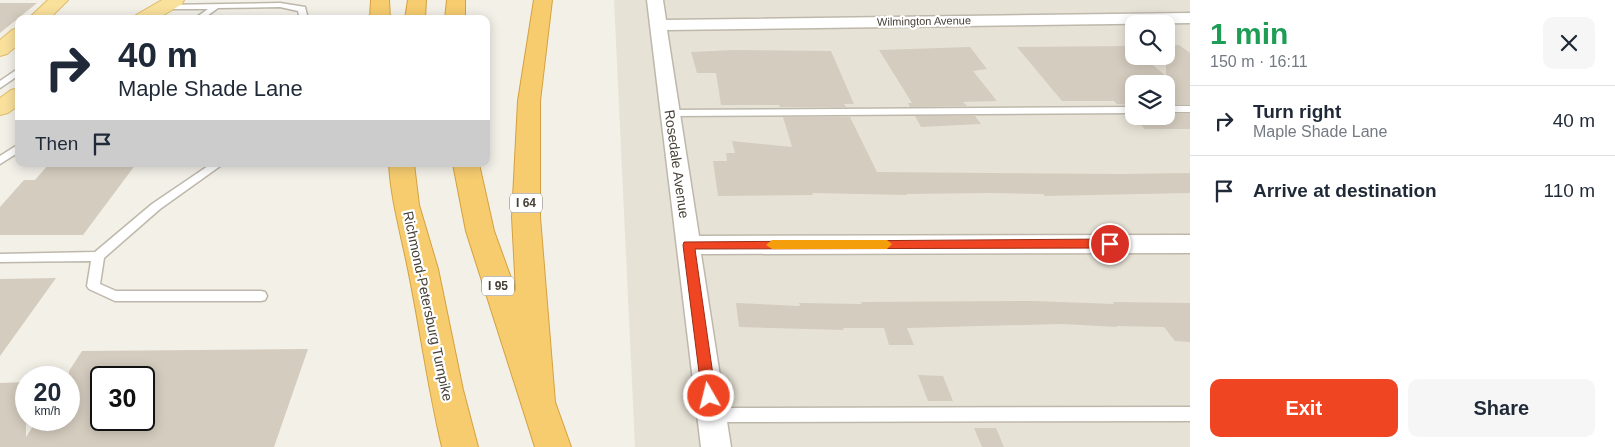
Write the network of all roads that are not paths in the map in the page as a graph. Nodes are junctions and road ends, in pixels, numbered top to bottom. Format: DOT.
graph roads {
  1 [pos="59,0"];
  2 [pos="380,0"];
  3 [pos="417,0"];
  4 [pos="456,0"];
  5 [pos="543,0"];
  6 [pos="655,0"];
  7 [pos="169,3"];
  8 [pos="216,6"];
  9 [pos="42,15"];
  10 [pos="149,15"];
  11 [pos="204,15"];
  12 [pos="303,15"];
  13 [pos="380,15"];
  14 [pos="415,15"];
  15 [pos="455,15"];
  16 [pos="1190,18"];
  17 [pos="658,24"];
  18 [pos="15,37"];
  19 [pos="0,50"];
  20 [pos="15,74"];
  21 [pos="0,85"];
  22 [pos="15,98"];
  23 [pos="0,108"];
  24 [pos="1175,109"];
  25 [pos="1190,109"];
  26 [pos="1125,110"];
  27 [pos="670,113"];
  28 [pos="15,150"];
  29 [pos="0,161"];
  30 [pos="213,167"];
  31 [pos="401,167"];
  32 [pos="467,167"];
  33 [pos="1190,244"];
  34 [pos="689,245"];
  35 [pos="98,256"];
  36 [pos="0,258"];
  37 [pos="261,296"];
  38 [pos="538,406"];
  39 [pos="1190,414"];
  40 [pos="712,415"];
  41 [pos="460,447"];
  42 [pos="553,447"];
  43 [pos="716,447"];
  1 -- 9 [label="main road"];
  2 -- 13 [label="highway"];
  3 -- 14 [label="highway"];
  4 -- 15 [label="highway"];
  5 -- 38 [label="highway, I 64"];
  6 -- 17 [label="street, Rosedale Avenue"];
  7 -- 8 [label="lane"];
  7 -- 10 [label="main road"];
  8 -- 11 [label="lane"];
  8 -- 12 [label="lane"];
  16 -- 17 [label="street, Wilmington Avenue"];
  17 -- 27 [label="street, Rosedale Avenue"];
  18 -- 19 [label="main road"];
  20 -- 21 [label="lane"];
  22 -- 23 [label="main road"];
  24 -- 25 [label="lane"];
  26 -- 27 [label="lane"];
  27 -- 34 [label="street, Rosedale Avenue"];
  28 -- 29 [label="lane"];
  30 -- 35 [label="lane"];
  31 -- 41 [label="highway, Richmond-Petersburg Turnpike"];
  32 -- 38 [label="highway, I 95"];
  33 -- 34 [label="street"];
  34 -- 40 [label="street, Rosedale Avenue"];
  35 -- 36 [label="lane"];
  35 -- 37 [label="lane"];
  38 -- 42 [label="highway, I 64"];
  39 -- 40 [label="lane"];
  40 -- 43 [label="street, Rosedale Avenue"];
}
